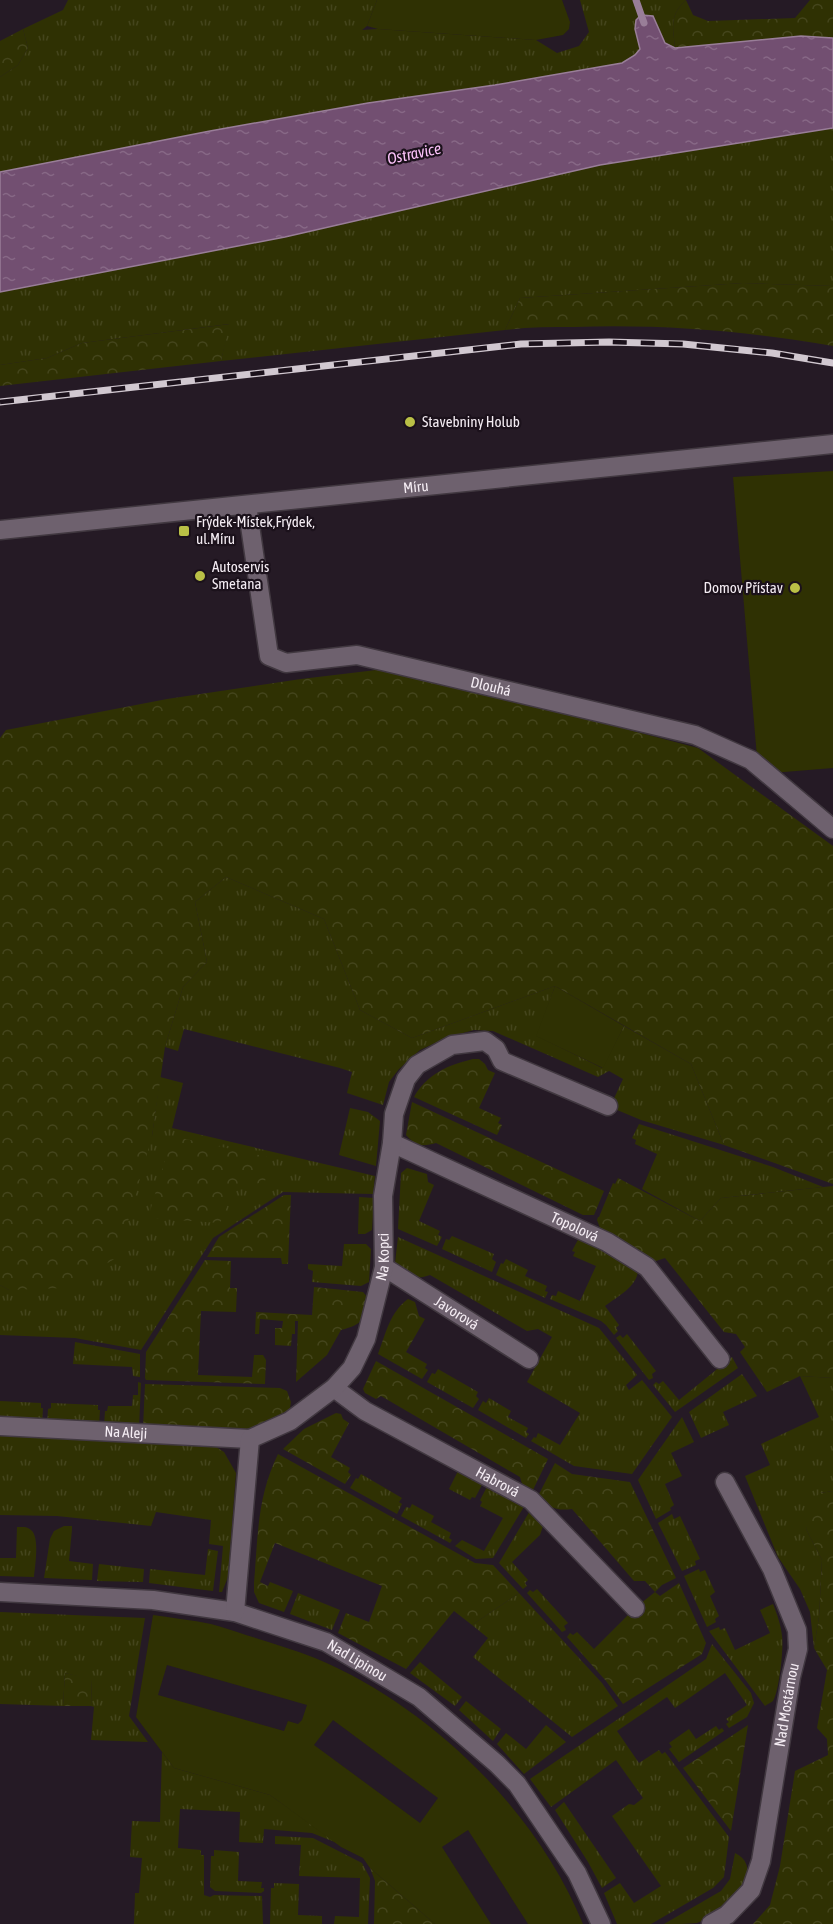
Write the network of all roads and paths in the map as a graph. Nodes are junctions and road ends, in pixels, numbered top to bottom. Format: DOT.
graph roads {
  1 [pos="833,444"];
  2 [pos="247,505"];
  3 [pos="0,530"];
  4 [pos="833,829"];
  5 [pos="608,1106"];
  6 [pos="392,1143"];
  7 [pos="384,1267"];
  8 [pos="529,1359"];
  9 [pos="720,1359"];
  10 [pos="334,1388"];
  11 [pos="0,1426"];
  12 [pos="250,1439"];
  13 [pos="725,1482"];
  14 [pos="0,1592"];
  15 [pos="635,1608"];
  16 [pos="235,1612"];
  17 [pos="601,1924"];
  18 [pos="711,1924"];
  1 -- 2 [label="street, Míru"];
  2 -- 3 [label="street, Míru"];
  2 -- 4 [label="street, Dlouhá"];
  5 -- 6 [label="street, Na Kopci"];
  6 -- 7 [label="street, Na Kopci"];
  6 -- 9 [label="street, Topolová"];
  7 -- 8 [label="street, Javorová"];
  7 -- 10 [label="street, Na Kopci"];
  10 -- 12 [label="street, Na Kopci"];
  10 -- 15 [label="street, Habrová"];
  11 -- 12 [label="street, Na Aleji"];
  12 -- 16 [label="street"];
  13 -- 18 [label="street, Nad Mostárnou"];
  14 -- 16 [label="street, Nad Lipinou"];
  16 -- 17 [label="street, Nad Lipinou"];
}
